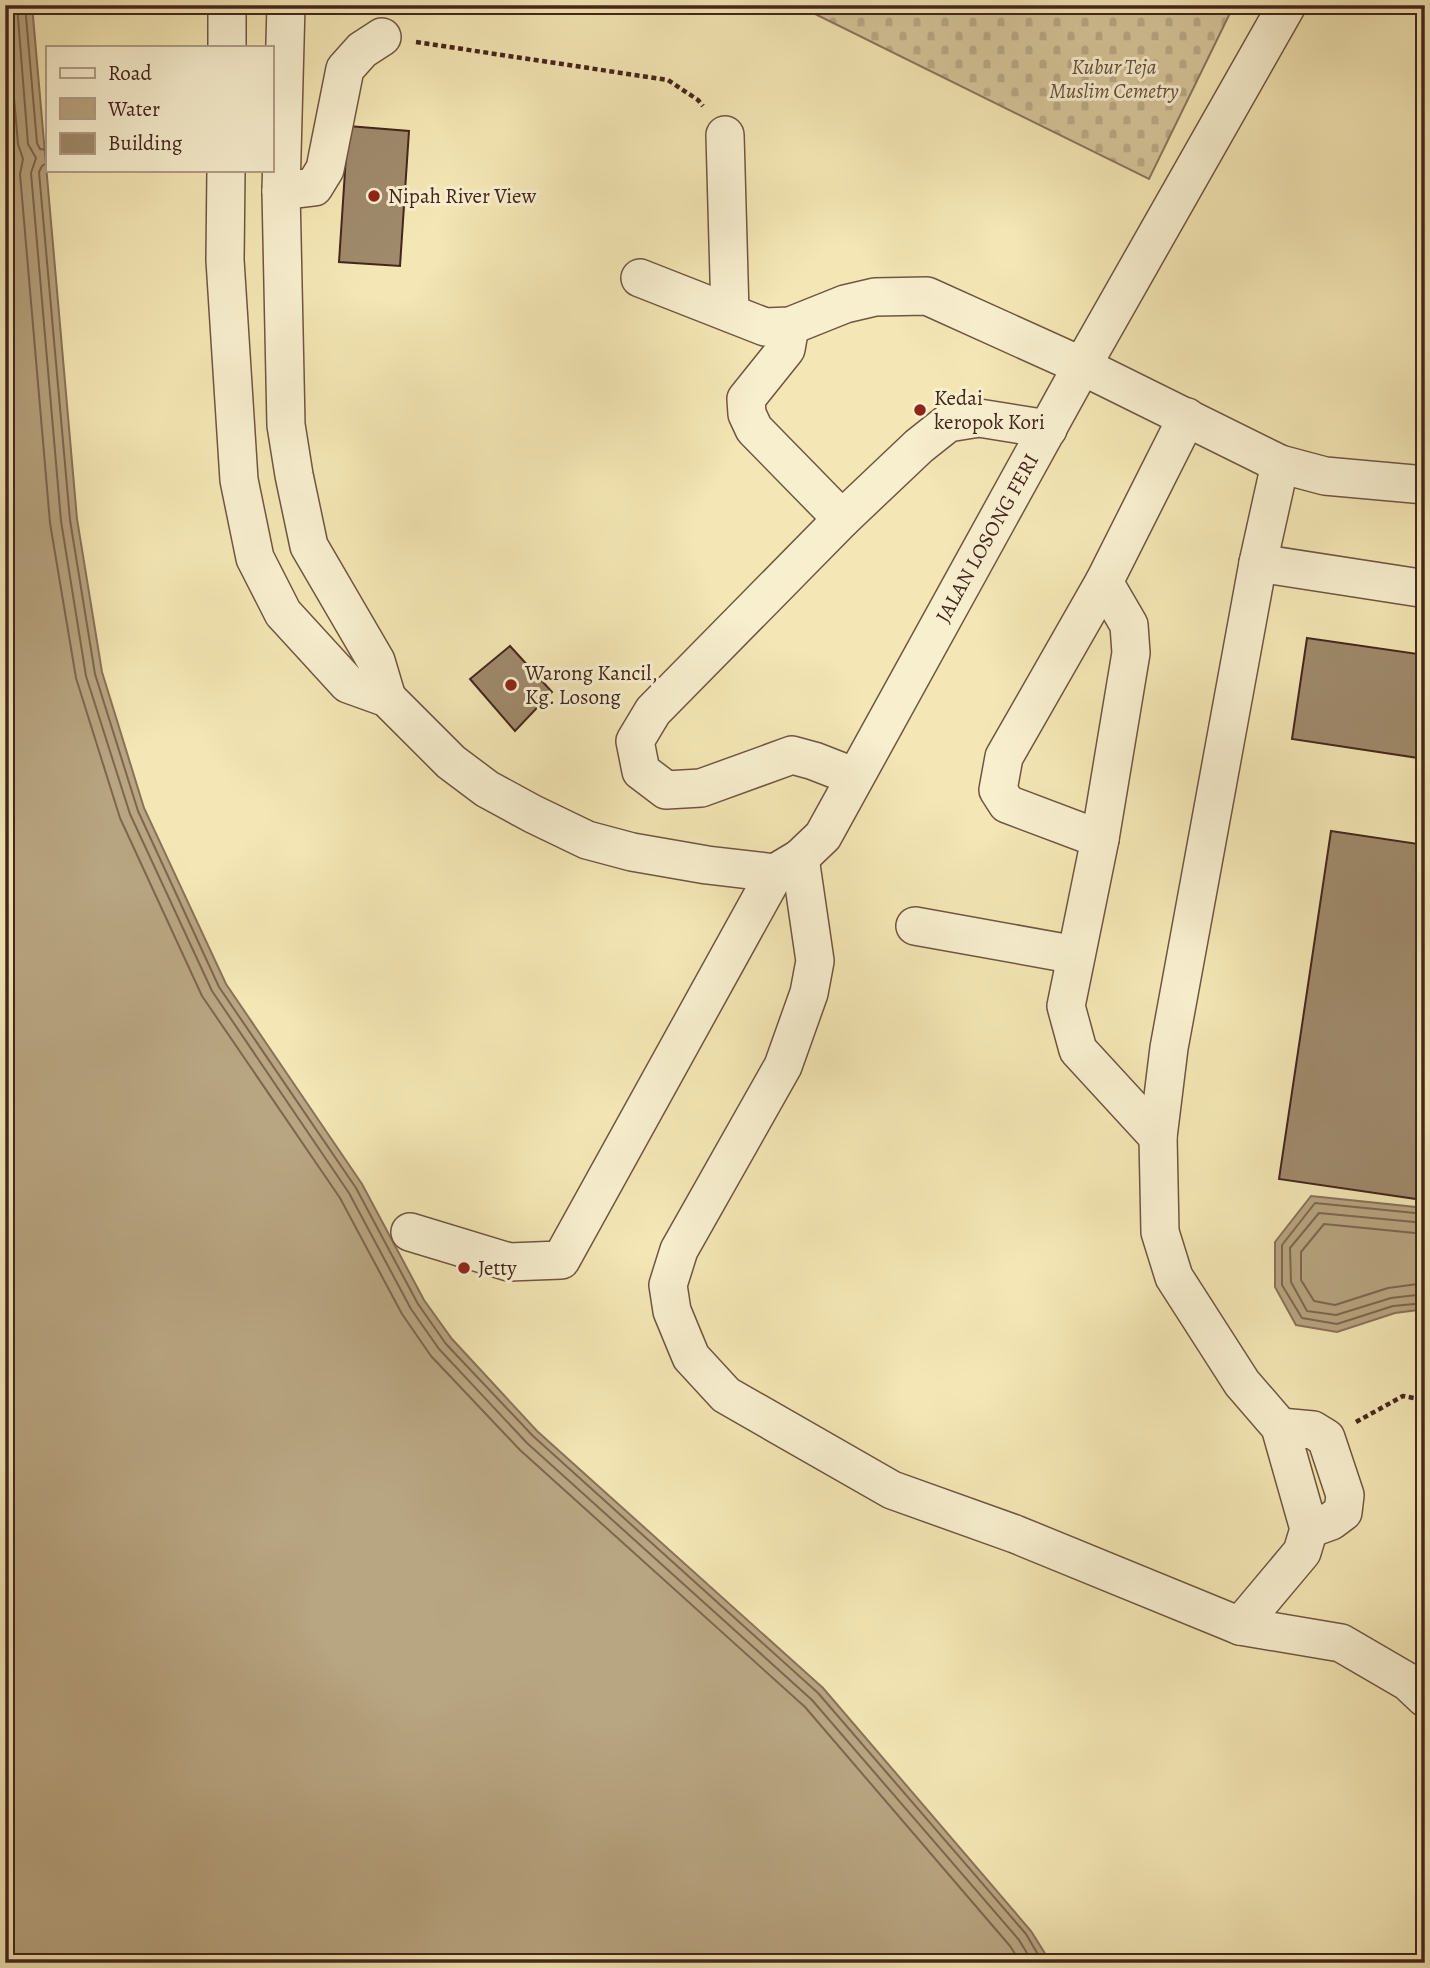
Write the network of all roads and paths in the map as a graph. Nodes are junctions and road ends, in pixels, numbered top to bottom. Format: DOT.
graph roads {
  1 [pos="228,5"];
  2 [pos="286,5"];
  3 [pos="1287,5"];
  4 [pos="382,37"];
  5 [pos="227,46"];
  6 [pos="725,135"];
  7 [pos="226,172"];
  8 [pos="281,191"];
  9 [pos="640,278"];
  10 [pos="730,313"];
  11 [pos="790,326"];
  12 [pos="1082,366"];
  13 [pos="1187,417"];
  14 [pos="1048,429"];
  15 [pos="1280,464"];
  16 [pos="1425,485"];
  17 [pos="842,519"];
  18 [pos="1258,564"];
  19 [pos="1104,582"];
  20 [pos="1420,588"];
  21 [pos="387,698"];
  22 [pos="855,777"];
  23 [pos="1100,839"];
  24 [pos="788,865"];
  25 [pos="915,926"];
  26 [pos="1076,956"];
  27 [pos="1158,1137"];
  28 [pos="410,1232"];
  29 [pos="1425,1400"];
  30 [pos="1280,1427"];
  31 [pos="1326,1438"];
  32 [pos="1309,1528"];
  33 [pos="1240,1626"];
  34 [pos="1425,1698"];
  1 -- 5 [label="street"];
  2 -- 8 [label="street"];
  3 -- 12 [label="street, JALAN LOSONG FERI"];
  4 -- 6 [label="path"];
  4 -- 8 [label="street"];
  6 -- 10 [label="street"];
  7 -- 21 [label="street"];
  8 -- 21 [label="street"];
  9 -- 10 [label="street"];
  10 -- 11 [label="street"];
  11 -- 12 [label="street"];
  11 -- 17 [label="street"];
  12 -- 13 [label="street"];
  12 -- 14 [label="street, JALAN LOSONG FERI"];
  13 -- 15 [label="street"];
  13 -- 19 [label="street"];
  14 -- 17 [label="street"];
  14 -- 22 [label="street, JALAN LOSONG FERI"];
  15 -- 16 [label="street"];
  15 -- 18 [label="street"];
  17 -- 22 [label="street"];
  18 -- 20 [label="street"];
  18 -- 27 [label="street"];
  19 -- 23 [label="street"];
  19 -- 23 [label="street"];
  21 -- 24 [label="street"];
  22 -- 24 [label="street, JALAN LOSONG FERI"];
  23 -- 26 [label="street"];
  24 -- 28 [label="street, JALAN LOSONG FERI"];
  24 -- 33 [label="street"];
  25 -- 26 [label="street"];
  26 -- 27 [label="street"];
  27 -- 30 [label="street"];
  29 -- 31 [label="path"];
  30 -- 31 [label="street"];
  30 -- 32 [label="street"];
  31 -- 32 [label="street"];
  32 -- 33 [label="street"];
  33 -- 34 [label="street"];
}
